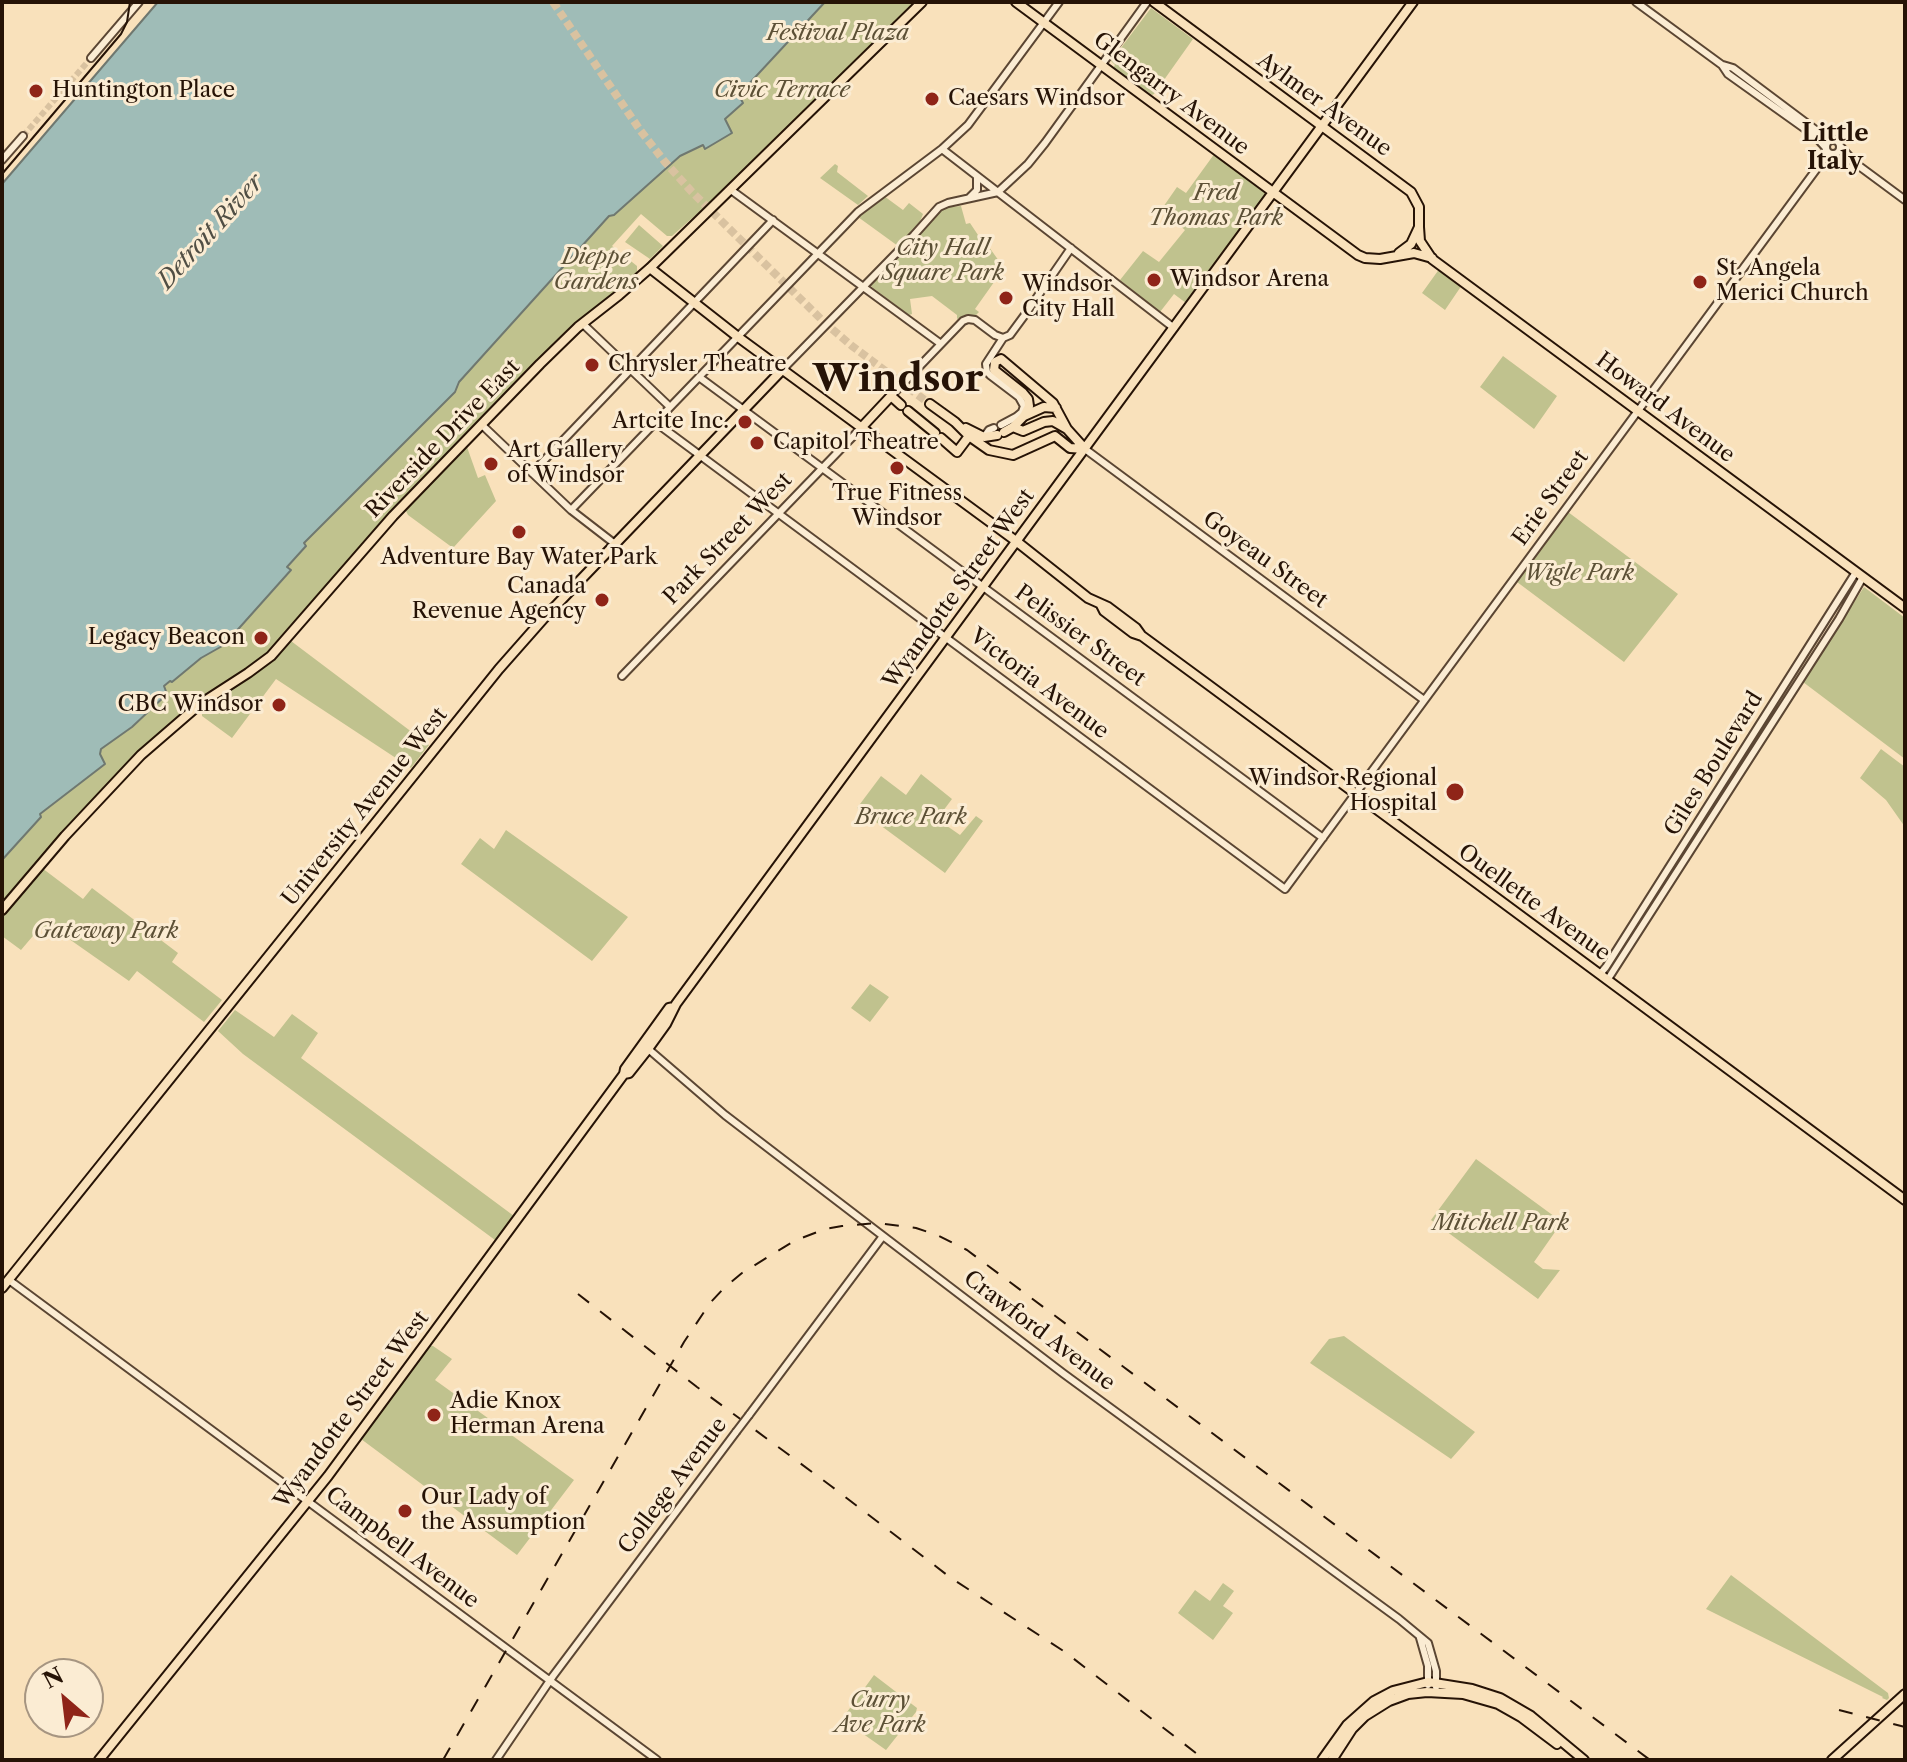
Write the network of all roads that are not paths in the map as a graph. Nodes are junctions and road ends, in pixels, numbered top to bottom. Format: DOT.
graph roads {
  1 [pos="139,2"];
  2 [pos="922,2"];
  3 [pos="1016,2"];
  4 [pos="1059,2"];
  5 [pos="1147,2"];
  6 [pos="1154,2"];
  7 [pos="1413,2"];
  8 [pos="1636,2"];
  9 [pos="1044,23"];
  10 [pos="91,58"];
  11 [pos="1101,65"];
  12 [pos="1790,115"];
  13 [pos="1322,126"];
  14 [pos="23,136"];
  15 [pos="1831,140"];
  16 [pos="942,149"];
  17 [pos="1832,151"];
  18 [pos="2,160"];
  19 [pos="977,176"];
  20 [pos="731,190"];
  21 [pos="998,192"];
  22 [pos="1274,193"];
  23 [pos="968,199"];
  24 [pos="1905,200"];
  25 [pos="773,220"];
  26 [pos="1419,227"];
  27 [pos="1071,248"];
  28 [pos="818,254"];
  29 [pos="1395,256"];
  30 [pos="1432,259"];
  31 [pos="650,268"];
  32 [pos="863,287"];
  33 [pos="694,303"];
  34 [pos="583,324"];
  35 [pos="1174,328"];
  36 [pos="738,337"];
  37 [pos="1003,338"];
  38 [pos="941,344"];
  39 [pos="631,369"];
  40 [pos="782,370"];
  41 [pos="699,377"];
  42 [pos="891,396"];
  43 [pos="930,404"];
  44 [pos="670,407"];
  45 [pos="1057,408"];
  46 [pos="1637,410"];
  47 [pos="742,411"];
  48 [pos="1024,416"];
  49 [pos="655,422"];
  50 [pos="955,422"];
  51 [pos="482,425"];
  52 [pos="1013,427"];
  53 [pos="861,428"];
  54 [pos="1067,429"];
  55 [pos="999,430"];
  56 [pos="969,436"];
  57 [pos="1085,449"];
  58 [pos="700,456"];
  59 [pos="821,469"];
  60 [pos="532,473"];
  61 [pos="571,510"];
  62 [pos="778,514"];
  63 [pos="1016,541"];
  64 [pos="615,544"];
  65 [pos="1860,575"];
  66 [pos="983,587"];
  67 [pos="1905,608"];
  68 [pos="945,637"];
  69 [pos="622,676"];
  70 [pos="1424,700"];
  71 [pos="1357,793"];
  72 [pos="1323,838"];
  73 [pos="1285,889"];
  74 [pos="2,910"];
  75 [pos="1604,976"];
  76 [pos="646,1047"];
  77 [pos="1905,1200"];
  78 [pos="883,1236"];
  79 [pos="9,1280"];
  80 [pos="2,1288"];
  81 [pos="308,1501"];
  82 [pos="550,1681"];
  83 [pos="1432,1687"];
  84 [pos="1905,1694"];
  85 [pos="99,1760"];
  86 [pos="496,1760"];
  87 [pos="657,1760"];
  88 [pos="1322,1760"];
  89 [pos="1332,1760"];
  90 [pos="1583,1760"];
  91 [pos="1832,1760"];
  1 -- 10 [label="street"];
  2 -- 20 [label="main road, Riverside Drive East"];
  3 -- 9 [label="main road, Glengarry Avenue"];
  4 -- 9 [label="street"];
  5 -- 11 [label="street"];
  6 -- 13 [label="main road, Aylmer Avenue"];
  7 -- 13 [label="main road, Wyandotte Street West"];
  8 -- 12 [label="street"];
  9 -- 11 [label="main road, Glengarry Avenue"];
  9 -- 16 [label="street"];
  11 -- 21 [label="street"];
  11 -- 22 [label="main road, Glengarry Avenue"];
  12 -- 15 [label="street"];
  12 -- 17 [label="street"];
  13 -- 22 [label="main road, Wyandotte Street West"];
  13 -- 26 [label="main road, Aylmer Avenue"];
  14 -- 18 [label="street"];
  15 -- 17 [label="street, Erie Street"];
  15 -- 17 [label="street"];
  16 -- 19 [label="street"];
  16 -- 28 [label="street"];
  17 -- 24 [label="street"];
  17 -- 46 [label="street, Erie Street"];
  19 -- 21 [label="street"];
  19 -- 23 [label="street"];
  20 -- 25 [label="street"];
  20 -- 31 [label="main road, Riverside Drive East"];
  21 -- 23 [label="street"];
  21 -- 27 [label="street"];
  22 -- 29 [label="main road, Glengarry Avenue"];
  22 -- 35 [label="main road, Wyandotte Street West"];
  23 -- 32 [label="street"];
  25 -- 28 [label="street"];
  25 -- 33 [label="street"];
  26 -- 29 [label="main road"];
  26 -- 30 [label="main road"];
  27 -- 35 [label="street"];
  27 -- 37 [label="street"];
  28 -- 32 [label="street"];
  28 -- 36 [label="street"];
  29 -- 30 [label="main road, Glengarry Avenue"];
  30 -- 46 [label="main road, Howard Avenue"];
  31 -- 33 [label="main road, Ouellette Avenue"];
  31 -- 34 [label="main road, Riverside Drive East"];
  32 -- 38 [label="street"];
  32 -- 40 [label="street"];
  33 -- 36 [label="main road, Ouellette Avenue"];
  33 -- 39 [label="street"];
  34 -- 39 [label="street"];
  34 -- 51 [label="main road, Riverside Drive East"];
  35 -- 57 [label="main road, Wyandotte Street West"];
  36 -- 40 [label="main road, Ouellette Avenue"];
  36 -- 41 [label="street"];
  37 -- 38 [label="street"];
  37 -- 55 [label="street"];
  38 -- 42 [label="street"];
  39 -- 44 [label="street"];
  39 -- 60 [label="street"];
  40 -- 47 [label="main road, University Avenue West"];
  40 -- 53 [label="main road, Ouellette Avenue"];
  41 -- 44 [label="street"];
  41 -- 47 [label="street, Pelissier Street"];
  42 -- 53 [label="main road"];
  42 -- 56 [label="main road"];
  43 -- 50 [label="main road"];
  44 -- 49 [label="street"];
  45 -- 48 [label="main road"];
  45 -- 48 [label="main road"];
  45 -- 54 [label="main road"];
  46 -- 65 [label="main road, Howard Avenue"];
  46 -- 70 [label="street, Erie Street"];
  47 -- 58 [label="main road, University Avenue West"];
  47 -- 59 [label="street, Pelissier Street"];
  48 -- 52 [label="main road"];
  49 -- 58 [label="street, Victoria Avenue"];
  49 -- 61 [label="street"];
  50 -- 55 [label="main road"];
  50 -- 56 [label="main road"];
  51 -- 60 [label="street"];
  51 -- 74 [label="main road, Riverside Drive East"];
  52 -- 54 [label="main road"];
  52 -- 55 [label="main road"];
  53 -- 59 [label="street, Park Street West"];
  53 -- 63 [label="main road, Ouellette Avenue"];
  54 -- 57 [label="main road"];
  56 -- 57 [label="main road"];
  57 -- 63 [label="main road, Wyandotte Street West"];
  57 -- 70 [label="street, Goyeau Street"];
  58 -- 62 [label="street, Victoria Avenue"];
  58 -- 64 [label="main road, University Avenue West"];
  59 -- 62 [label="street, Park Street West"];
  59 -- 66 [label="street, Pelissier Street"];
  60 -- 61 [label="street"];
  61 -- 64 [label="street"];
  62 -- 68 [label="street, Victoria Avenue"];
  62 -- 69 [label="street, Park Street West"];
  63 -- 66 [label="main road, Wyandotte Street West"];
  63 -- 71 [label="main road, Ouellette Avenue"];
  64 -- 79 [label="main road, University Avenue West"];
  65 -- 67 [label="main road, Howard Avenue"];
  65 -- 75 [label="street, Giles Boulevard"];
  66 -- 68 [label="main road, Wyandotte Street West"];
  66 -- 72 [label="street, Pelissier Street"];
  68 -- 73 [label="street, Victoria Avenue"];
  68 -- 76 [label="main road, Wyandotte Street West"];
  70 -- 71 [label="street, Erie Street"];
  71 -- 72 [label="street, Erie Street"];
  71 -- 75 [label="main road, Ouellette Avenue"];
  72 -- 73 [label="street, Erie Street"];
  75 -- 77 [label="main road, Ouellette Avenue"];
  76 -- 78 [label="street, Crawford Avenue"];
  76 -- 81 [label="main road, Wyandotte Street West"];
  78 -- 82 [label="street, College Avenue, bridge"];
  78 -- 83 [label="street, Crawford Avenue"];
  79 -- 80 [label="main road, University Avenue West"];
  79 -- 81 [label="street, Campbell Avenue"];
  81 -- 82 [label="street, Campbell Avenue"];
  81 -- 85 [label="main road, Wyandotte Street West"];
  82 -- 86 [label="street, College Avenue"];
  82 -- 87 [label="street, Campbell Avenue"];
  83 -- 88 [label="main road"];
  83 -- 89 [label="main road"];
  83 -- 90 [label="main road"];
  84 -- 91 [label="main road"];
}
